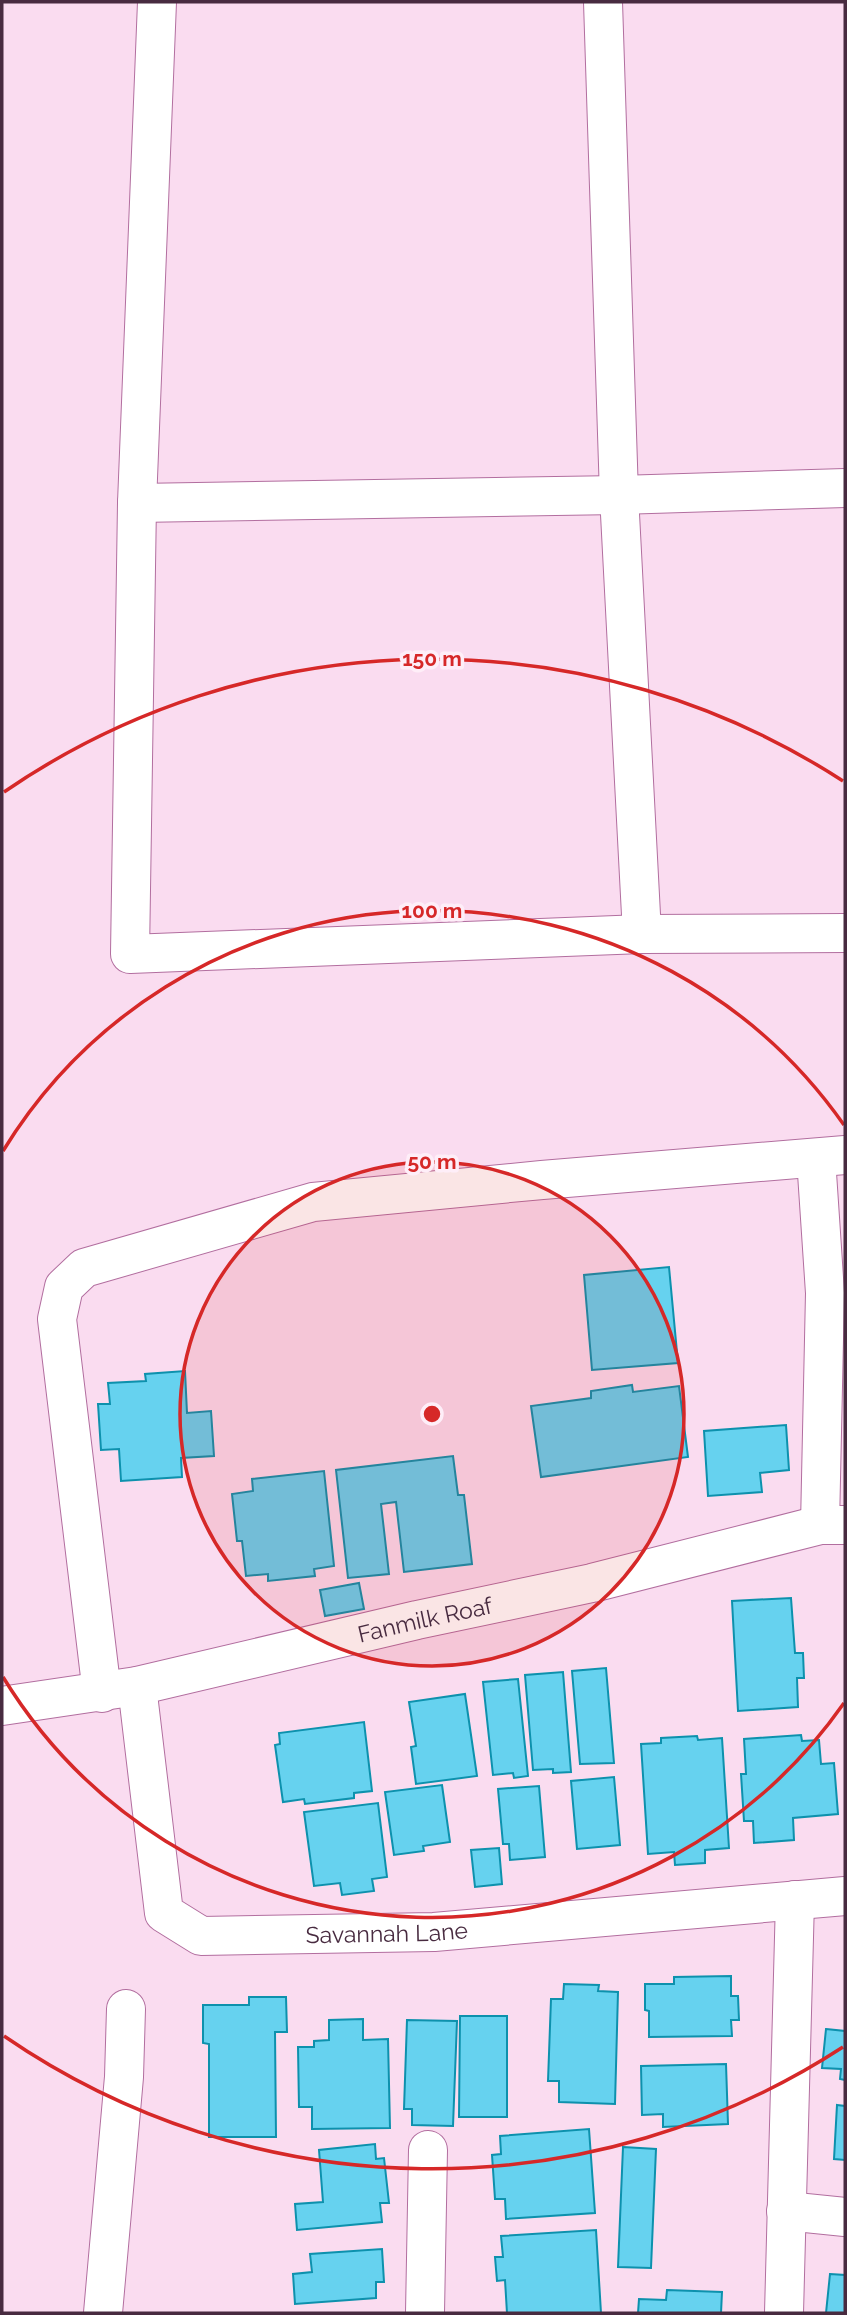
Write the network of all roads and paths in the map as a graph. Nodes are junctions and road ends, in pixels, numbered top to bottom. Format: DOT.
graph roads {
  1 [pos="157,2"];
  2 [pos="603,2"];
  3 [pos="845,488"];
  4 [pos="619,495"];
  5 [pos="137,503"];
  6 [pos="845,933"];
  7 [pos="642,934"];
  8 [pos="831,1156"];
  9 [pos="832,1525"];
  10 [pos="120,1689"];
  11 [pos="2,1706"];
  12 [pos="845,1896"];
  13 [pos="795,1900"];
  14 [pos="126,2010"];
  15 [pos="428,2150"];
  16 [pos="786,2211"];
  17 [pos="845,2217"];
  18 [pos="103,2313"];
  19 [pos="425,2313"];
  20 [pos="784,2313"];
  1 -- 5 [label="street"];
  2 -- 4 [label="street"];
  3 -- 4 [label="street"];
  4 -- 5 [label="street"];
  4 -- 7 [label="street"];
  5 -- 7 [label="street"];
  6 -- 7 [label="street"];
  8 -- 9 [label="street"];
  8 -- 10 [label="street"];
  9 -- 10 [label="street, Fanmilk Roaf"];
  10 -- 11 [label="street, Fanmilk Roaf"];
  10 -- 13 [label="street, Savannah Lane"];
  12 -- 13 [label="street, Savannah Lane"];
  13 -- 16 [label="street"];
  14 -- 18 [label="street"];
  15 -- 19 [label="street"];
  16 -- 17 [label="street"];
  16 -- 20 [label="street"];
}
